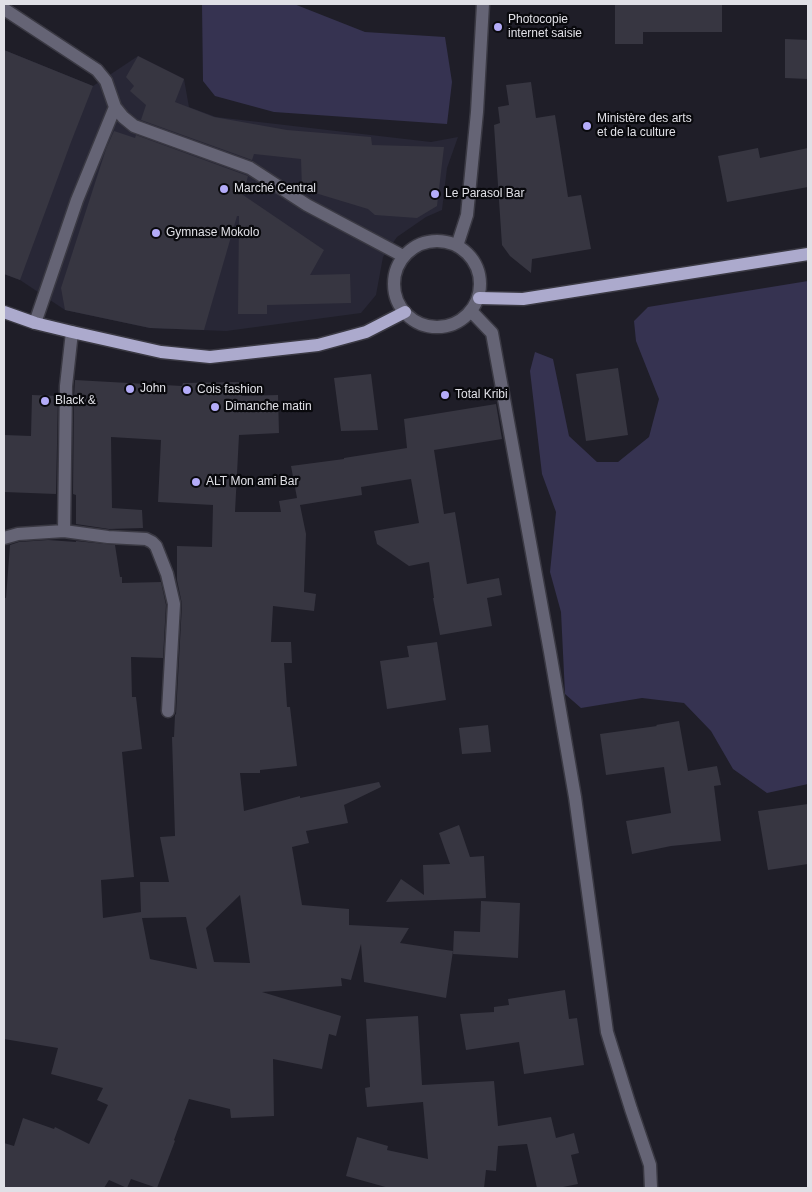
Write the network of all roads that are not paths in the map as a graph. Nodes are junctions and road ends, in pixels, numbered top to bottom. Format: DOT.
graph roads {
  1 [pos="483,4"];
  2 [pos="4,9"];
  3 [pos="114,108"];
  4 [pos="458,246"];
  5 [pos="808,254"];
  6 [pos="404,256"];
  7 [pos="479,298"];
  8 [pos="472,311"];
  9 [pos="4,312"];
  10 [pos="405,312"];
  11 [pos="35,323"];
  12 [pos="72,332"];
  13 [pos="64,531"];
  14 [pos="4,538"];
  15 [pos="168,711"];
  16 [pos="651,1188"];
  1 -- 4 [label="street"];
  2 -- 3 [label="street"];
  3 -- 6 [label="street"];
  3 -- 11 [label="street"];
  4 -- 6 [label="street"];
  4 -- 7 [label="street"];
  5 -- 7 [label="main road"];
  6 -- 10 [label="street"];
  7 -- 8 [label="street"];
  8 -- 10 [label="street"];
  8 -- 16 [label="street"];
  9 -- 11 [label="main road"];
  10 -- 12 [label="main road"];
  11 -- 12 [label="main road"];
  12 -- 13 [label="street"];
  13 -- 14 [label="street"];
  13 -- 15 [label="street"];
}
